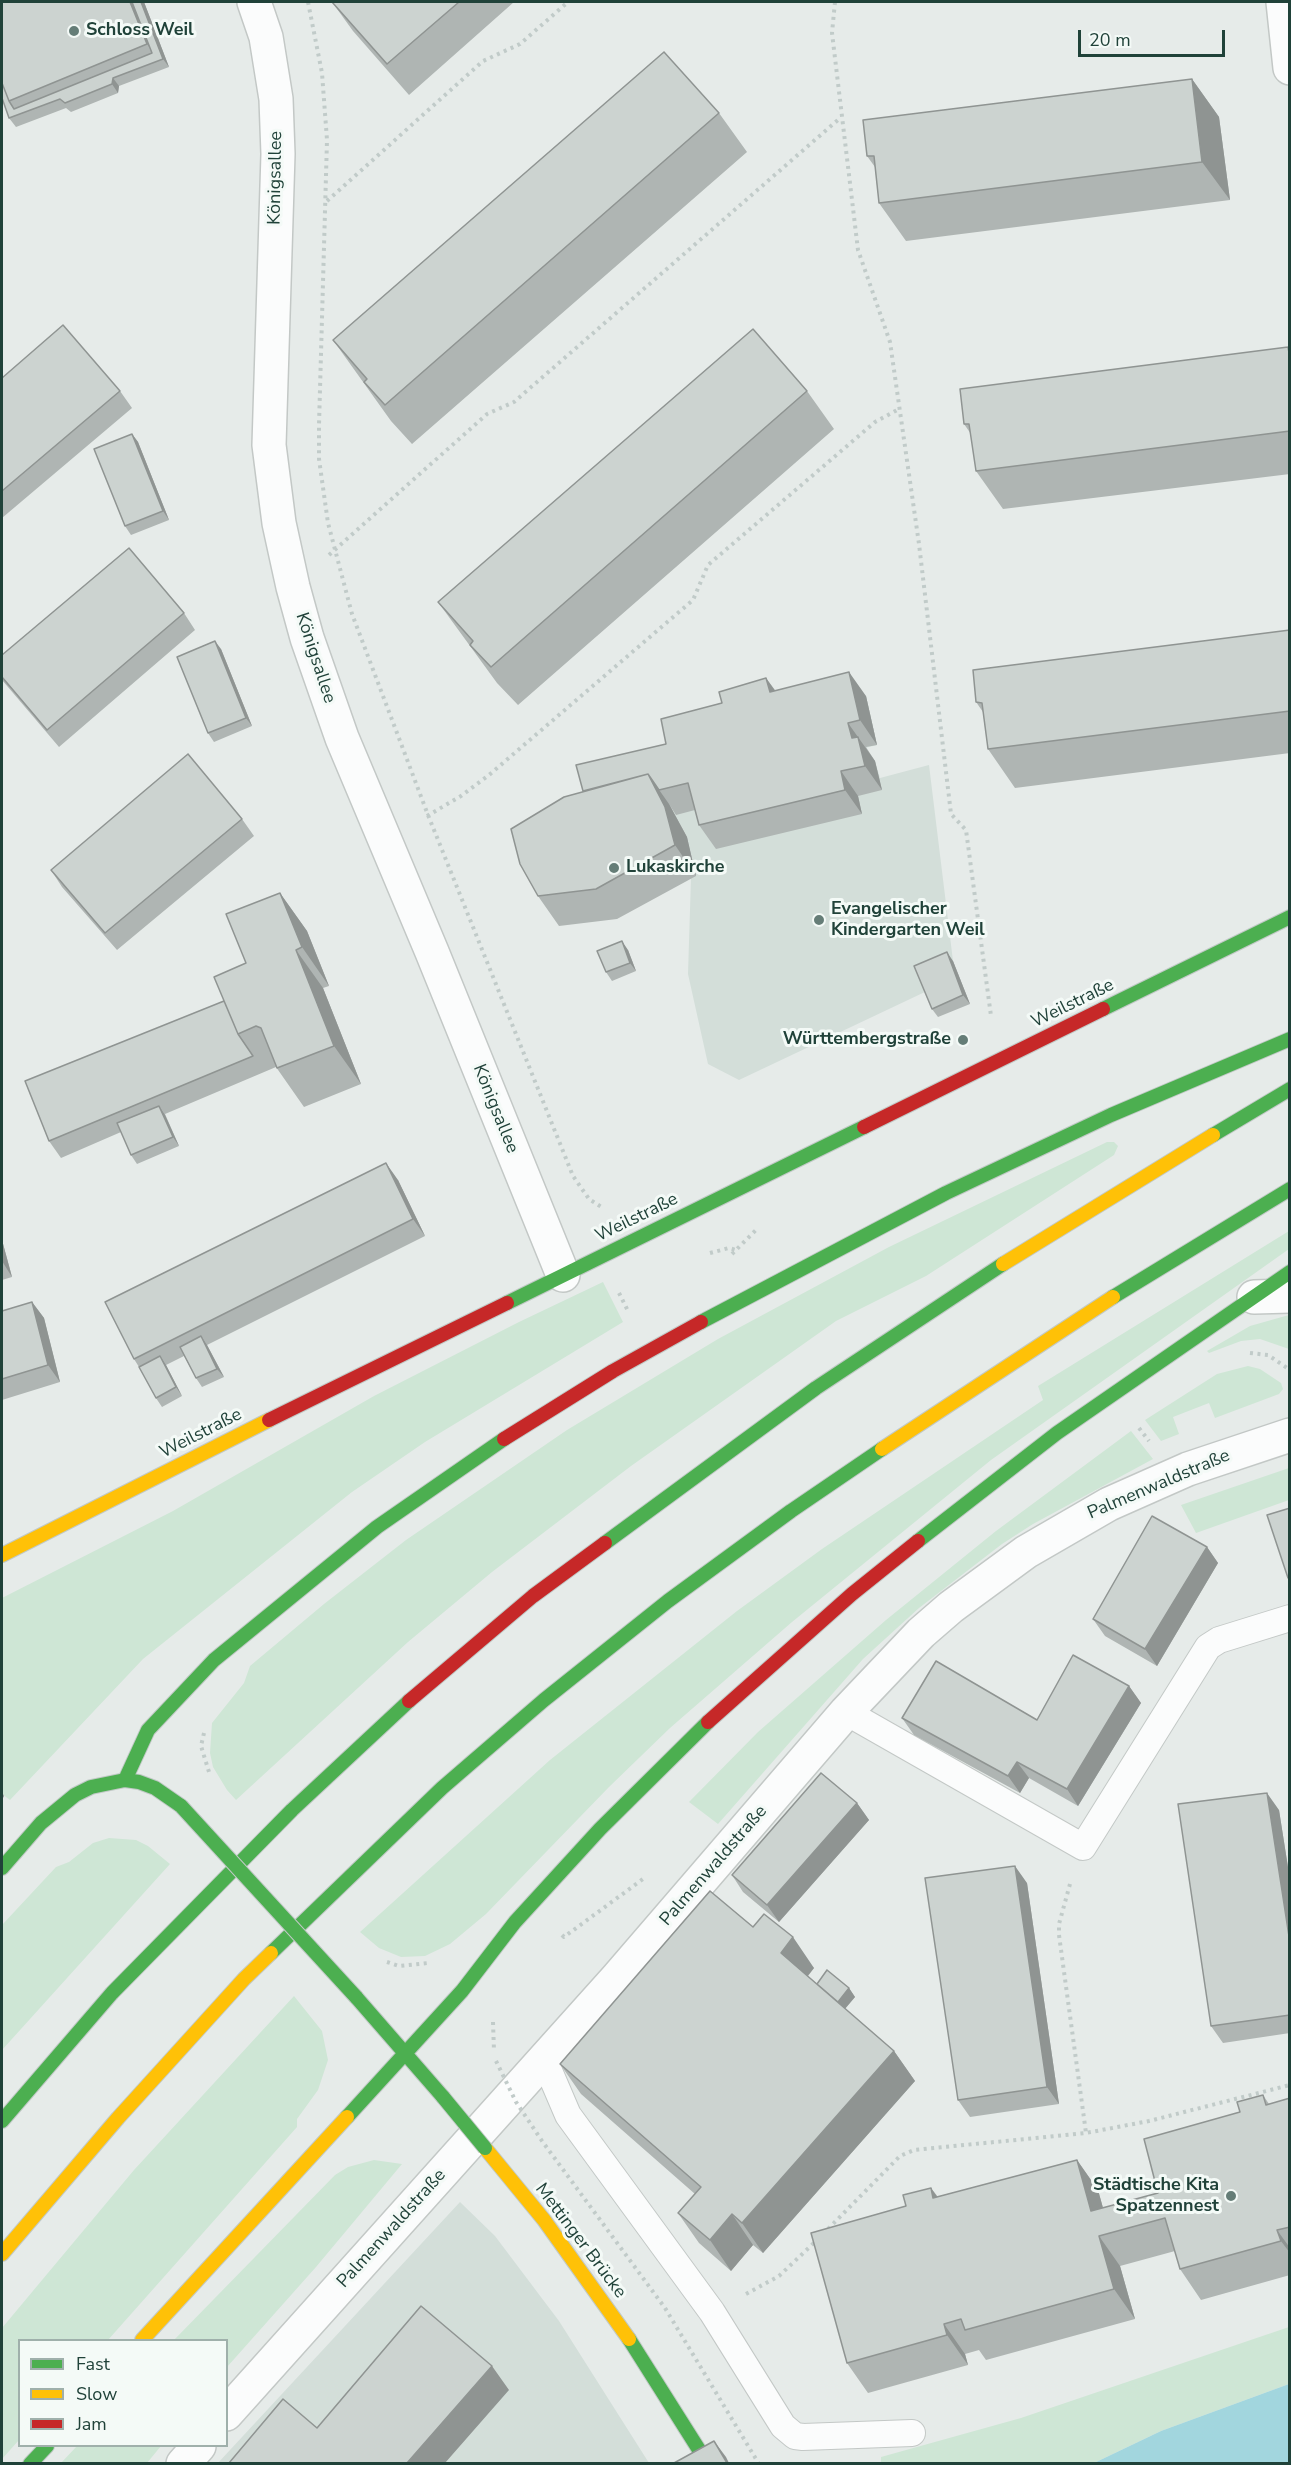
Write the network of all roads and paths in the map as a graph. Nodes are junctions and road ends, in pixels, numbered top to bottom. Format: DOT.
graph roads {
  1 [pos="254,2"];
  2 [pos="308,2"];
  3 [pos="568,2"];
  4 [pos="836,2"];
  5 [pos="1283,2"];
  6 [pos="1290,68"];
  7 [pos="840,118"];
  8 [pos="327,202"];
  9 [pos="899,409"];
  10 [pos="335,549"];
  11 [pos="293,587"];
  12 [pos="428,815"];
  13 [pos="383,834"];
  14 [pos="1290,917"];
  15 [pos="1290,1039"];
  16 [pos="1000,1061"];
  17 [pos="1290,1089"];
  18 [pos="1290,1189"];
  19 [pos="760,1225"];
  20 [pos="620,1246"];
  21 [pos="726,1259"];
  22 [pos="1290,1272"];
  23 [pos="563,1275"];
  24 [pos="614,1282"];
  25 [pos="1290,1296"];
  26 [pos="1254,1297"];
  27 [pos="629,1314"];
  28 [pos="1290,1435"];
  29 [pos="2,1555"];
  30 [pos="1290,1618"];
  31 [pos="846,1712"];
  32 [pos="124,1780"];
  33 [pos="1083,1847"];
  34 [pos="2,1868"];
  35 [pos="647,1876"];
  36 [pos="564,1936"];
  37 [pos="493,2023"];
  38 [pos="405,2053"];
  39 [pos="544,2060"];
  40 [pos="1290,2085"];
  41 [pos="2,2121"];
  42 [pos="1086,2133"];
  43 [pos="825,2232"];
  44 [pos="817,2241"];
  45 [pos="2,2254"];
  46 [pos="712,2312"];
  47 [pos="143,2339"];
  48 [pos="228,2412"];
  49 [pos="912,2433"];
  50 [pos="44,2447"];
  51 [pos="197,2447"];
  52 [pos="30,2463"];
  53 [pos="183,2463"];
  54 [pos="708,2463"];
  55 [pos="759,2463"];
  1 -- 11 [label="street, Königsallee"];
  2 -- 8 [label="path"];
  3 -- 8 [label="path"];
  4 -- 7 [label="path"];
  5 -- 6 [label="street"];
  7 -- 9 [label="path"];
  7 -- 10 [label="path"];
  8 -- 10 [label="path"];
  9 -- 12 [label="path"];
  9 -- 16 [label="path"];
  10 -- 11 [label="path"];
  10 -- 12 [label="path"];
  11 -- 13 [label="street, Königsallee"];
  12 -- 13 [label="path"];
  12 -- 20 [label="path"];
  13 -- 23 [label="street, Königsallee"];
  14 -- 16 [label="main road, Weilstraße"];
  15 -- 32 [label="main road"];
  16 -- 20 [label="main road, Weilstraße"];
  17 -- 41 [label="main road"];
  18 -- 45 [label="main road"];
  19 -- 21 [label="path"];
  20 -- 23 [label="main road, Weilstraße"];
  22 -- 26 [label="main road"];
  23 -- 29 [label="main road, Weilstraße"];
  24 -- 27 [label="path"];
  25 -- 26 [label="street"];
  26 -- 38 [label="main road"];
  28 -- 31 [label="street, Palmenwaldstraße"];
  30 -- 33 [label="lane"];
  31 -- 33 [label="lane"];
  31 -- 39 [label="street, Palmenwaldstraße"];
  32 -- 34 [label="main road"];
  32 -- 38 [label="main road, Mettinger Brücke, bridge"];
  33 -- 42 [label="path"];
  35 -- 36 [label="path"];
  37 -- 55 [label="path, bridge"];
  38 -- 47 [label="main road"];
  38 -- 54 [label="main road, Mettinger Brücke, bridge"];
  39 -- 46 [label="lane"];
  39 -- 48 [label="street, Palmenwaldstraße"];
  40 -- 42 [label="path"];
  42 -- 43 [label="path"];
  44 -- 46 [label="path"];
  46 -- 49 [label="lane"];
  50 -- 52 [label="main road"];
  51 -- 53 [label="street"];
}
